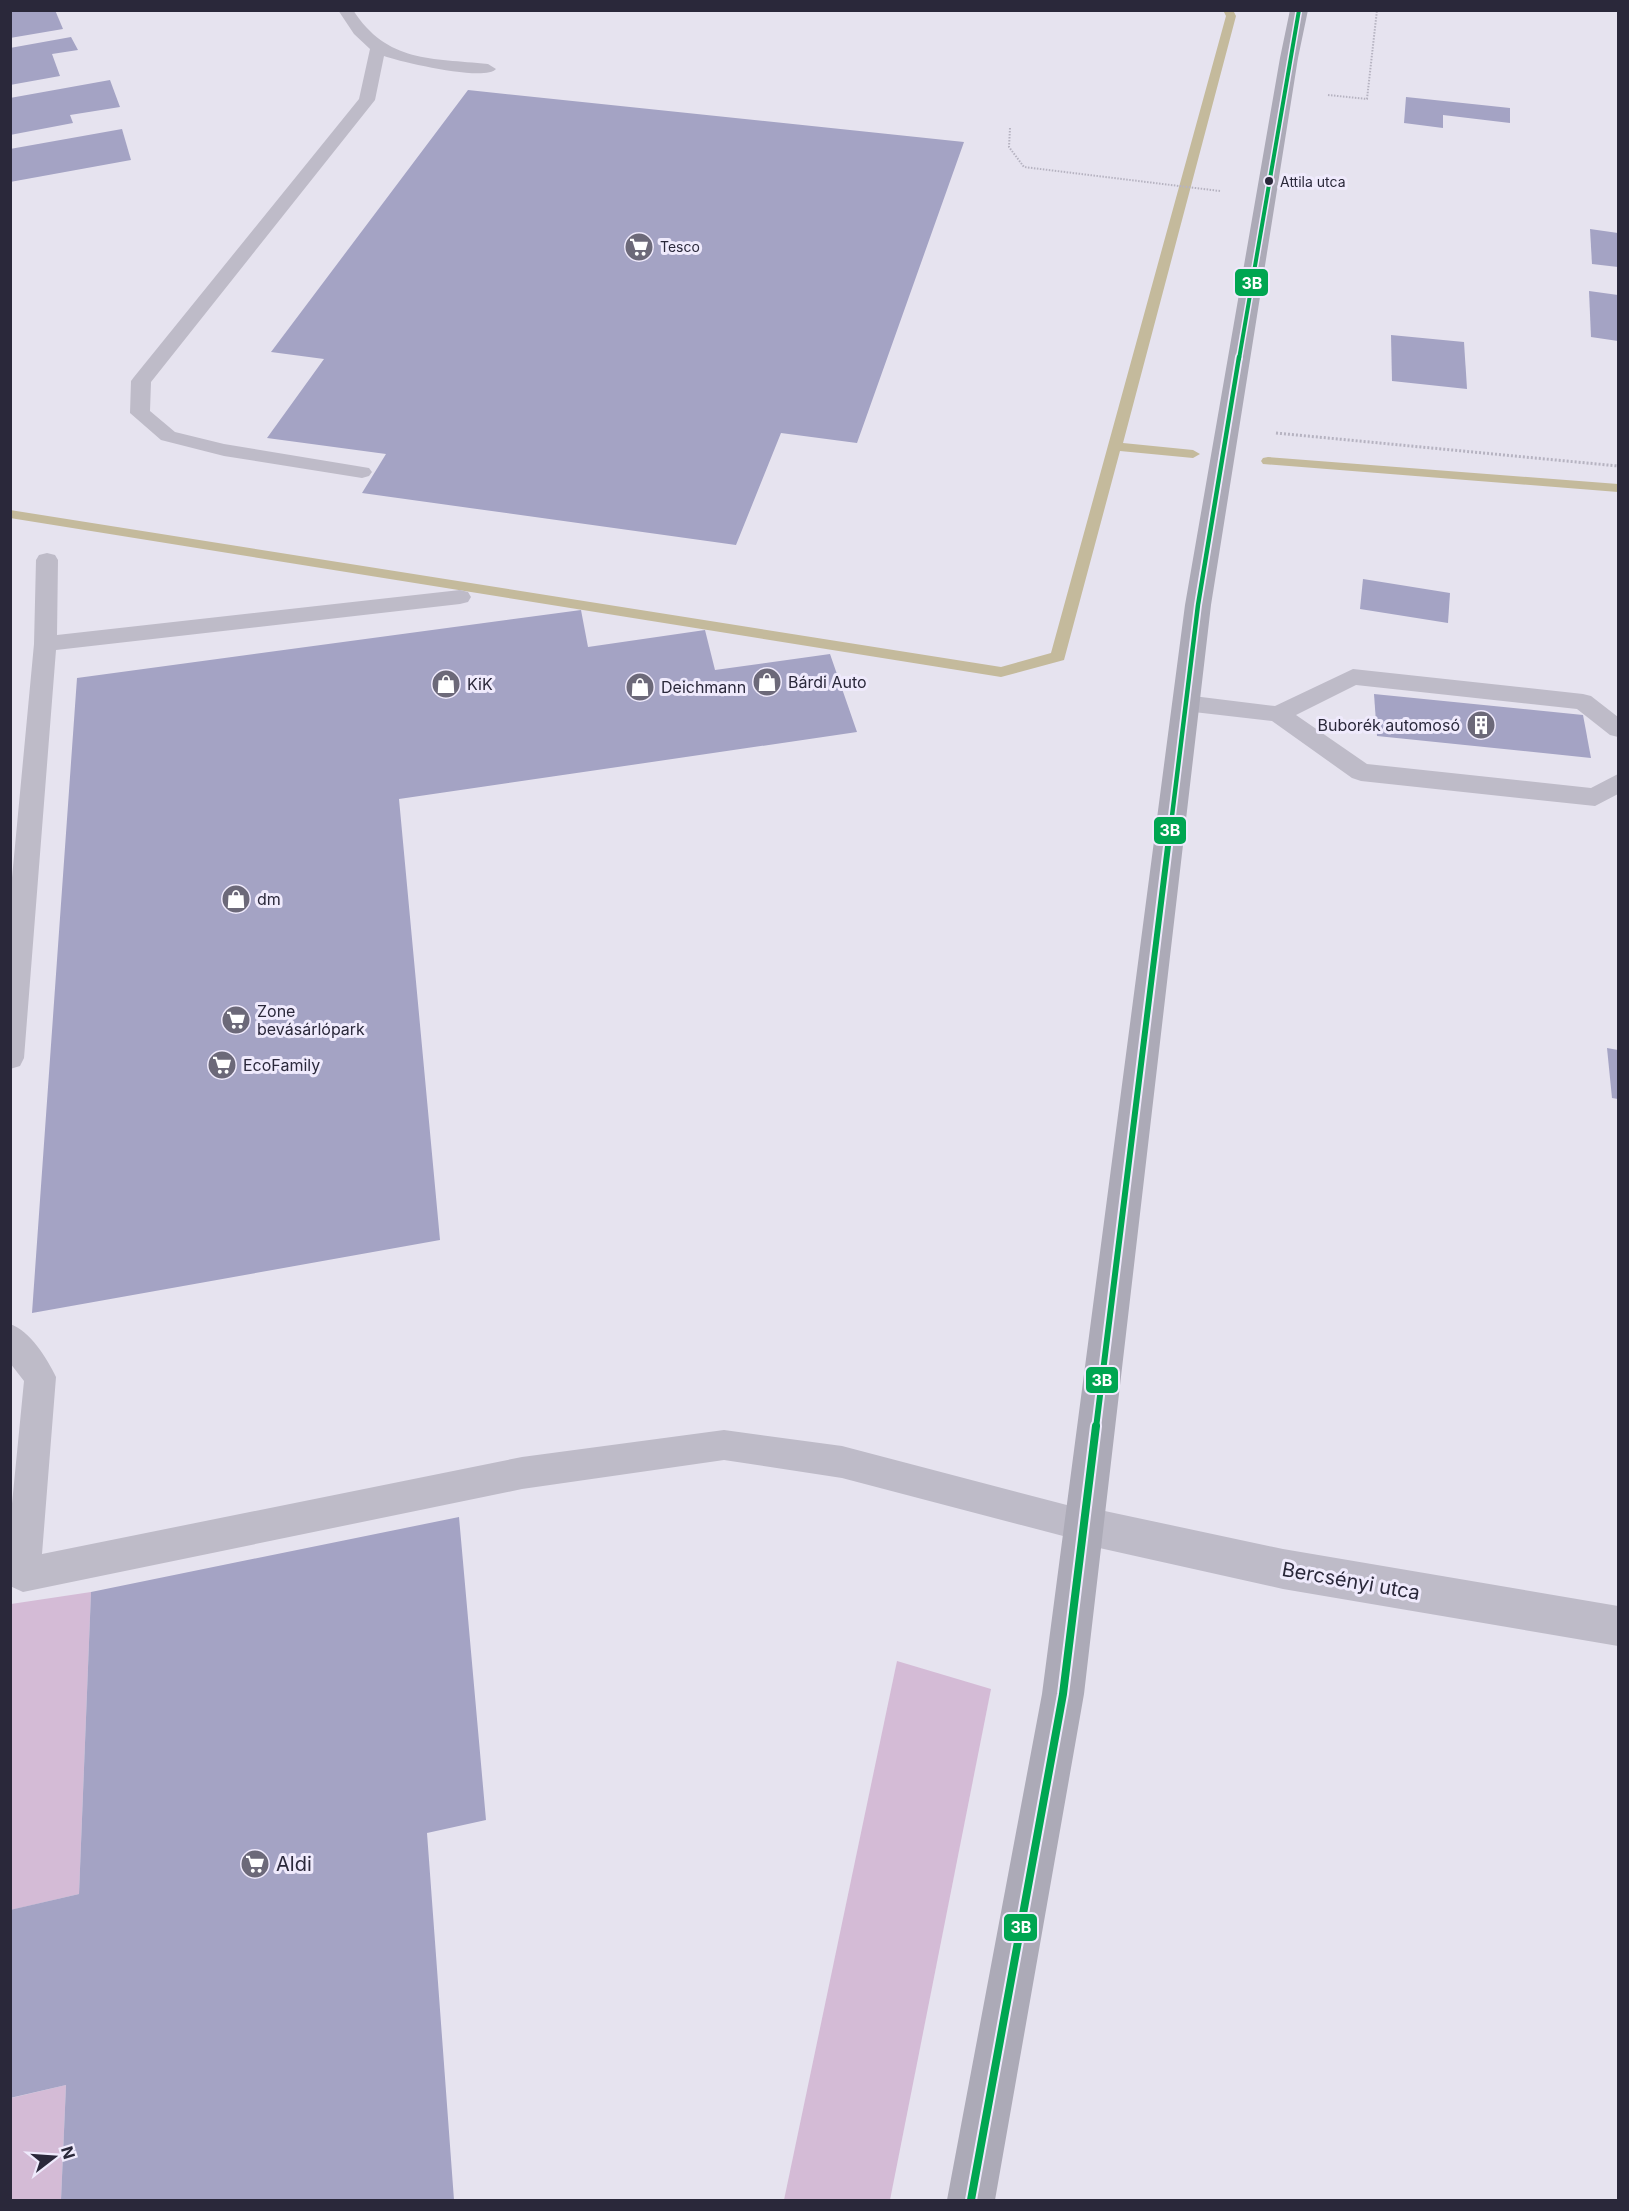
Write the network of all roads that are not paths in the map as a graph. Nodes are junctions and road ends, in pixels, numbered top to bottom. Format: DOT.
graph roads {
  1 [pos="345,10"];
  2 [pos="1299,10"];
  3 [pos="378,48"];
  4 [pos="488,69"];
  5 [pos="362,472"];
  6 [pos="47,560"];
  7 [pos="459,597"];
  8 [pos="45,644"];
  9 [pos="1185,703"];
  10 [pos="1278,714"];
  11 [pos="1618,729"];
  12 [pos="1618,783"];
  13 [pos="10,1058"];
  14 [pos="10,1338"];
  15 [pos="1086,1526"];
  16 [pos="1618,1626"];
  17 [pos="971,2200"];
  1 -- 3 [label="lane"];
  2 -- 9 [label="main road"];
  3 -- 4 [label="lane"];
  3 -- 5 [label="lane"];
  6 -- 8 [label="lane"];
  7 -- 8 [label="lane"];
  8 -- 13 [label="lane"];
  9 -- 10 [label="lane"];
  9 -- 15 [label="main road"];
  10 -- 11 [label="lane"];
  10 -- 12 [label="lane"];
  14 -- 15 [label="lane"];
  15 -- 16 [label="street, Bercsényi utca"];
  15 -- 17 [label="main road"];
}
